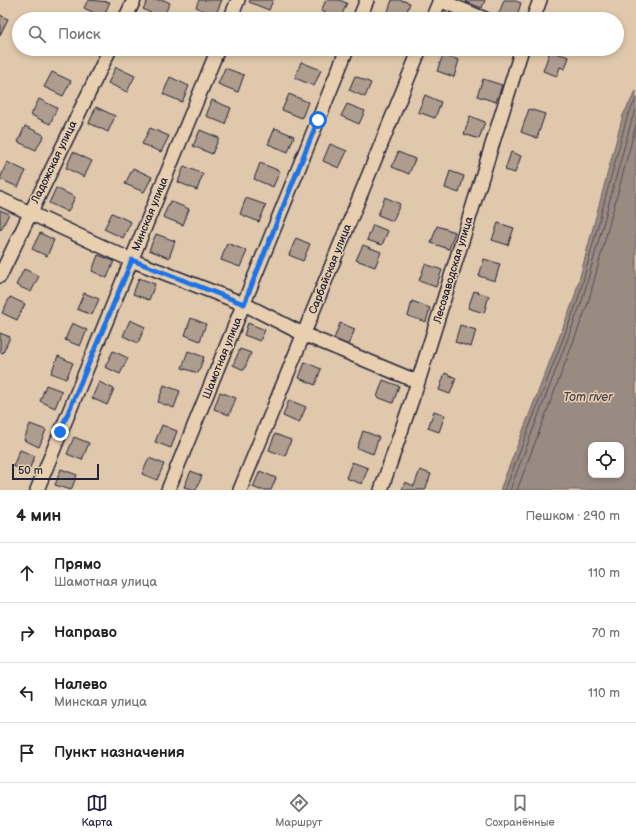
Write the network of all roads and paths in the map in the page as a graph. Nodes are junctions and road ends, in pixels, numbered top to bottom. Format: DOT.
graph roads {
  1 [pos="134,0"];
  2 [pos="238,0"];
  3 [pos="367,0"];
  4 [pos="440,0"];
  5 [pos="540,0"];
  6 [pos="128,12"];
  7 [pos="233,12"];
  8 [pos="363,12"];
  9 [pos="435,12"];
  10 [pos="468,12"];
  11 [pos="536,12"];
  12 [pos="107,56"];
  13 [pos="215,56"];
  14 [pos="344,56"];
  15 [pos="417,56"];
  16 [pos="520,56"];
  17 [pos="0,200"];
  18 [pos="30,213"];
  19 [pos="132,260"];
  20 [pos="0,276"];
  21 [pos="244,304"];
  22 [pos="304,334"];
  23 [pos="418,382"];
  24 [pos="37,490"];
  25 [pos="168,490"];
  26 [pos="240,490"];
  27 [pos="381,490"];
  1 -- 6 [label="street"];
  2 -- 7 [label="street"];
  3 -- 8 [label="street"];
  4 -- 9 [label="street"];
  4 -- 10 [label="street"];
  5 -- 11 [label="street"];
  12 -- 18 [label="street, Ладожская улица"];
  13 -- 19 [label="street, Минская улица"];
  14 -- 21 [label="street, Шамотная улица"];
  15 -- 22 [label="street, Сарбайская улица"];
  16 -- 23 [label="street, Лесозаводская улица"];
  17 -- 18 [label="street"];
  18 -- 19 [label="street"];
  18 -- 20 [label="street, Ладожская улица"];
  19 -- 21 [label="street"];
  19 -- 24 [label="street, Минская улица"];
  21 -- 22 [label="street"];
  21 -- 25 [label="street, Шамотная улица"];
  22 -- 23 [label="street"];
  22 -- 26 [label="street, Сарбайская улица"];
  23 -- 27 [label="street, Лесозаводская улица"];
}
